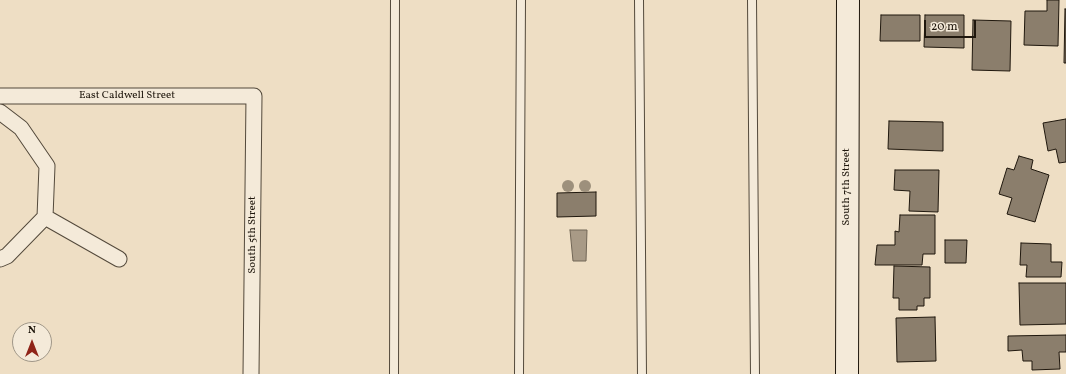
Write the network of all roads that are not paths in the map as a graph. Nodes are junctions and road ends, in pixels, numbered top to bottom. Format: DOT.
graph roads {
  1 [pos="395,0"];
  2 [pos="521,0"];
  3 [pos="640,0"];
  4 [pos="752,0"];
  5 [pos="848,0"];
  6 [pos="0,96"];
  7 [pos="254,96"];
  8 [pos="0,112"];
  9 [pos="45,217"];
  10 [pos="120,258"];
  11 [pos="0,259"];
  12 [pos="251,374"];
  13 [pos="394,374"];
  14 [pos="519,374"];
  15 [pos="642,374"];
  16 [pos="755,374"];
  17 [pos="847,374"];
  1 -- 13 [label="lane"];
  2 -- 14 [label="lane"];
  3 -- 15 [label="lane"];
  4 -- 16 [label="lane"];
  5 -- 17 [label="main road, South 7th Street"];
  6 -- 7 [label="street, East Caldwell Street"];
  7 -- 12 [label="street, South 5th Street"];
  8 -- 9 [label="street"];
  9 -- 10 [label="street"];
  9 -- 11 [label="street"];
}
